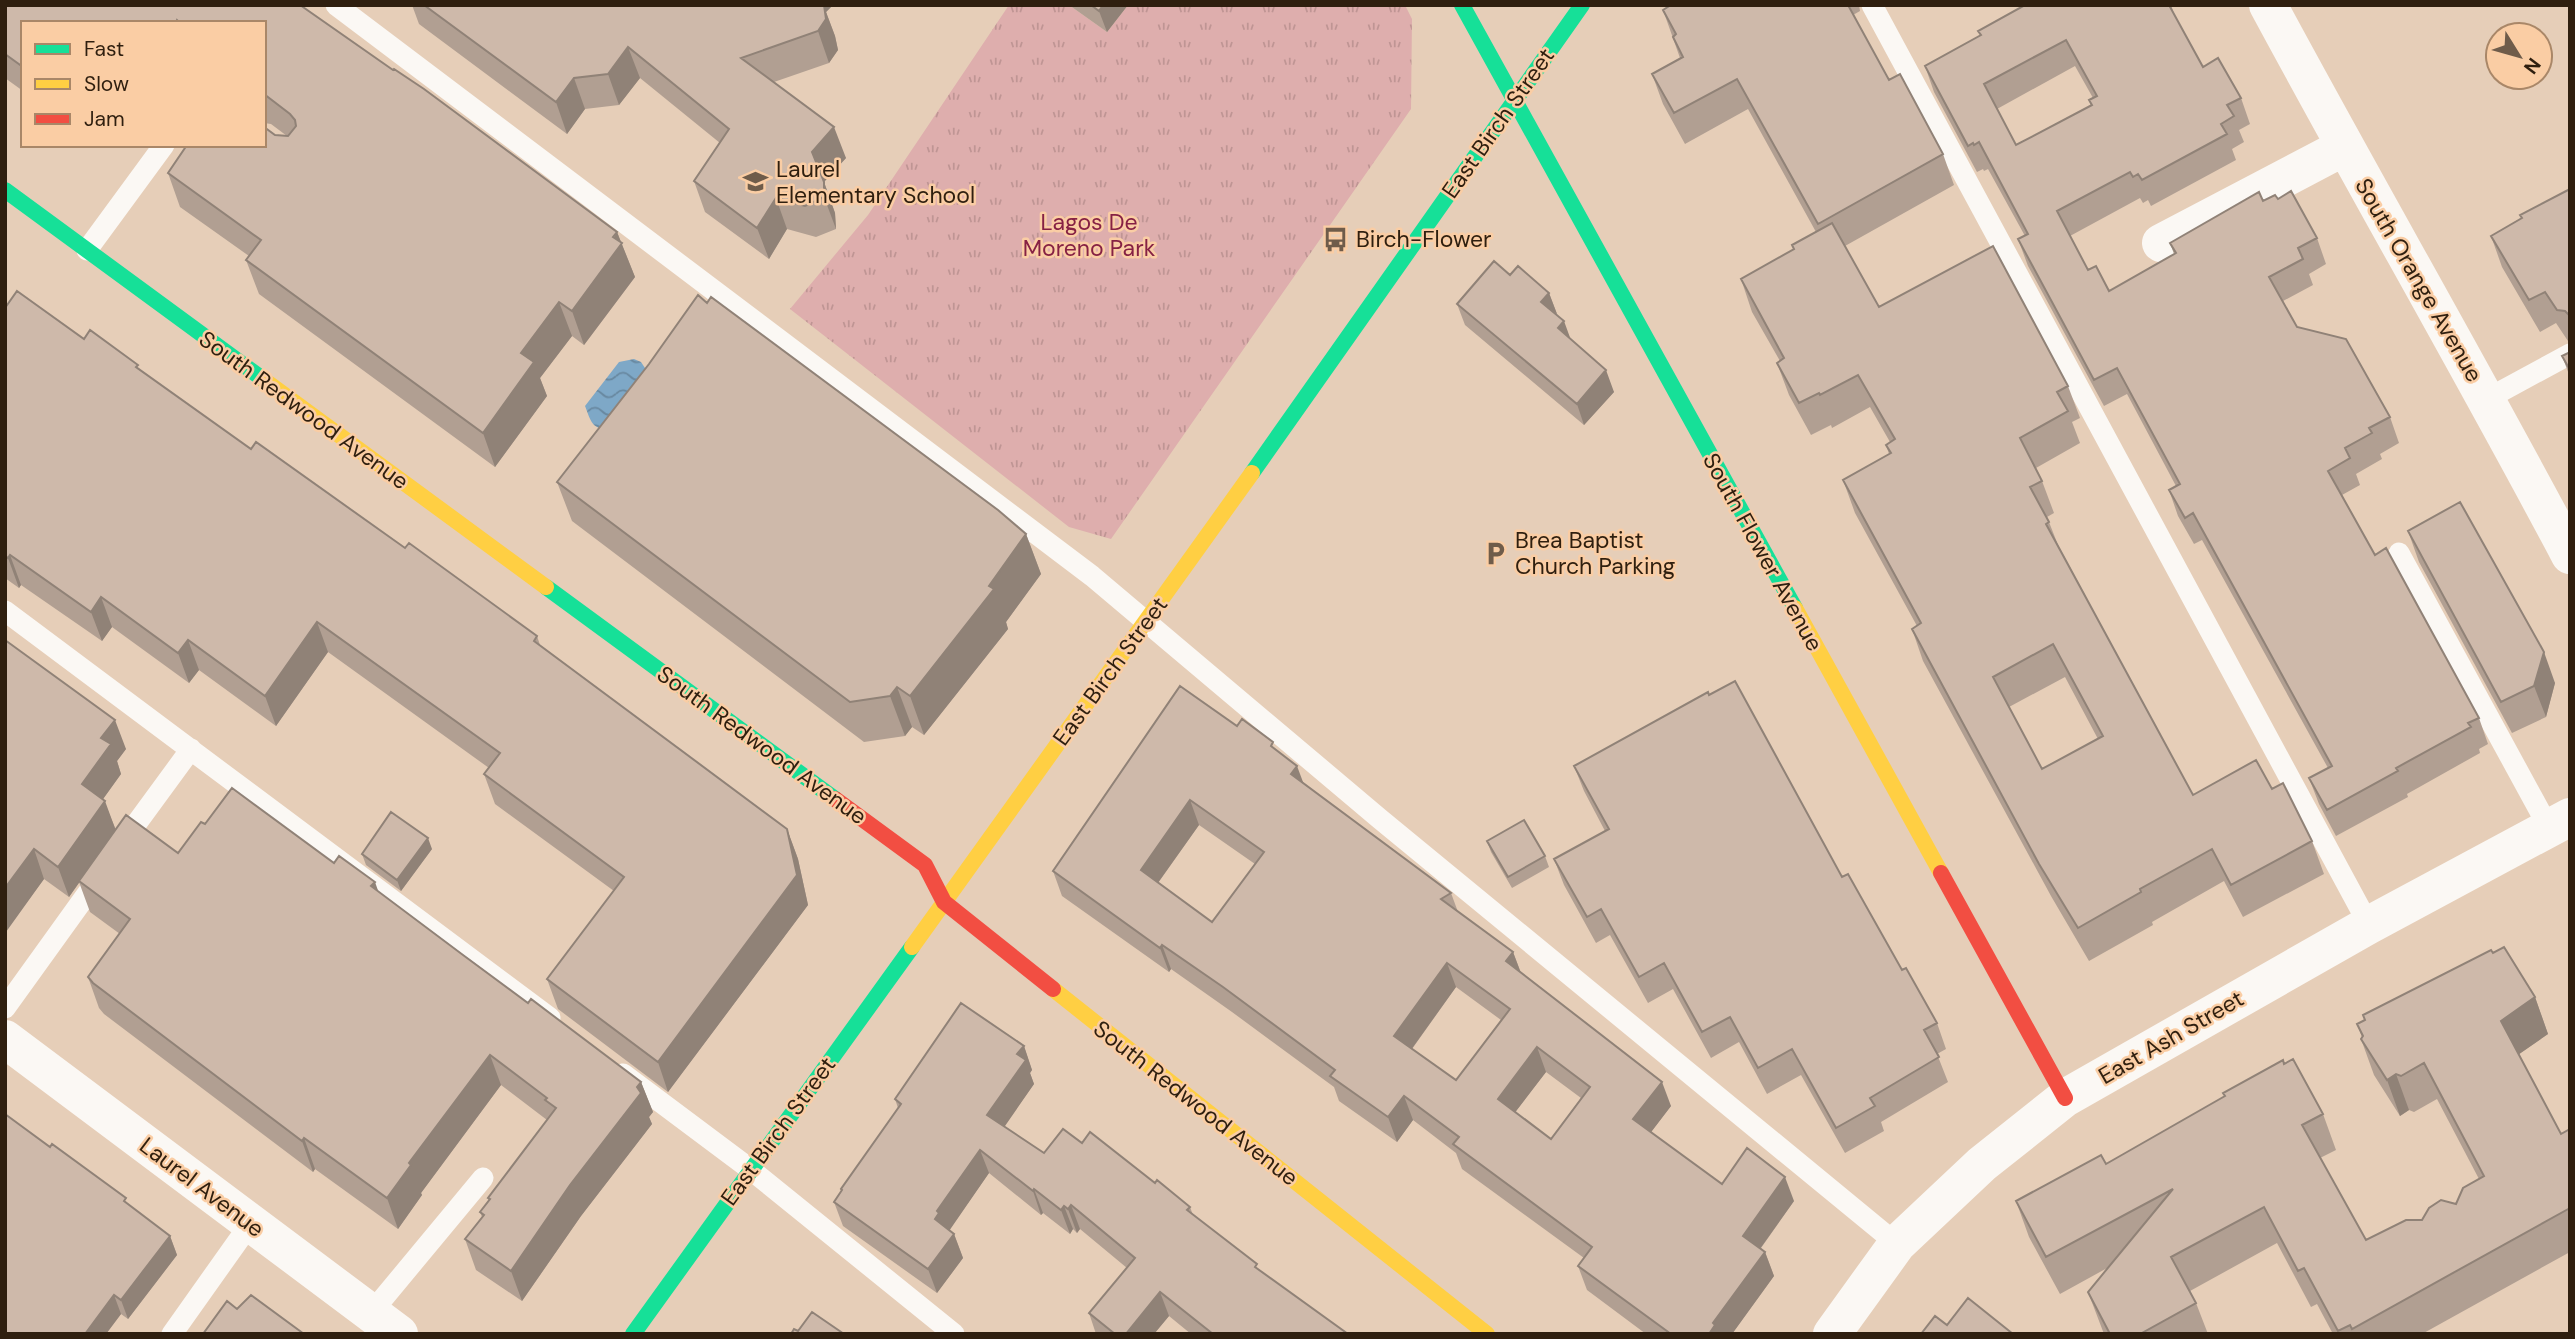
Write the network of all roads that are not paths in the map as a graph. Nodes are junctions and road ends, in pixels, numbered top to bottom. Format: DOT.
graph roads {
  1 [pos="336,5"];
  2 [pos="1462,5"];
  3 [pos="1582,5"];
  4 [pos="1872,5"];
  5 [pos="2267,5"];
  6 [pos="1515,100"];
  7 [pos="163,147"];
  8 [pos="2344,147"];
  9 [pos="5,190"];
  10 [pos="2161,243"];
  11 [pos="87,250"];
  12 [pos="2570,354"];
  13 [pos="2487,399"];
  14 [pos="2399,553"];
  15 [pos="2570,555"];
  16 [pos="5,611"];
  17 [pos="1146,623"];
  18 [pos="191,749"];
  19 [pos="2560,822"];
  20 [pos="944,902"];
  21 [pos="2370,925"];
  22 [pos="5,1009"];
  23 [pos="571,1034"];
  24 [pos="5,1039"];
  25 [pos="605,1060"];
  26 [pos="2065,1098"];
  27 [pos="750,1169"];
  28 [pos="483,1178"];
  29 [pos="250,1224"];
  30 [pos="1897,1244"];
  31 [pos="385,1324"];
  32 [pos="173,1334"];
  33 [pos="633,1334"];
  34 [pos="954,1334"];
  35 [pos="1487,1334"];
  36 [pos="1832,1334"];
  1 -- 17 [label="lane"];
  2 -- 6 [label="street, South Flower Avenue"];
  3 -- 6 [label="street, East Birch Street"];
  4 -- 21 [label="lane"];
  5 -- 8 [label="street, South Orange Avenue"];
  6 -- 17 [label="street, East Birch Street"];
  6 -- 26 [label="street, South Flower Avenue"];
  7 -- 11 [label="lane"];
  8 -- 10 [label="street"];
  8 -- 13 [label="street, South Orange Avenue"];
  9 -- 11 [label="street, South Redwood Avenue"];
  11 -- 20 [label="street, South Redwood Avenue"];
  12 -- 13 [label="lane"];
  13 -- 15 [label="street, South Orange Avenue"];
  14 -- 19 [label="lane"];
  16 -- 18 [label="lane"];
  17 -- 20 [label="street, East Birch Street"];
  17 -- 30 [label="lane"];
  18 -- 22 [label="lane"];
  18 -- 23 [label="lane"];
  19 -- 21 [label="street, East Ash Street"];
  20 -- 27 [label="street, East Birch Street"];
  20 -- 35 [label="street, South Redwood Avenue"];
  21 -- 26 [label="street, East Ash Street"];
  24 -- 29 [label="street, Laurel Avenue"];
  25 -- 27 [label="lane"];
  26 -- 30 [label="street, East Ash Street"];
  27 -- 33 [label="street, East Birch Street"];
  27 -- 34 [label="lane"];
  28 -- 31 [label="lane"];
  29 -- 31 [label="street, Laurel Avenue"];
  29 -- 32 [label="lane"];
  30 -- 36 [label="street, East Ash Street"];
}
